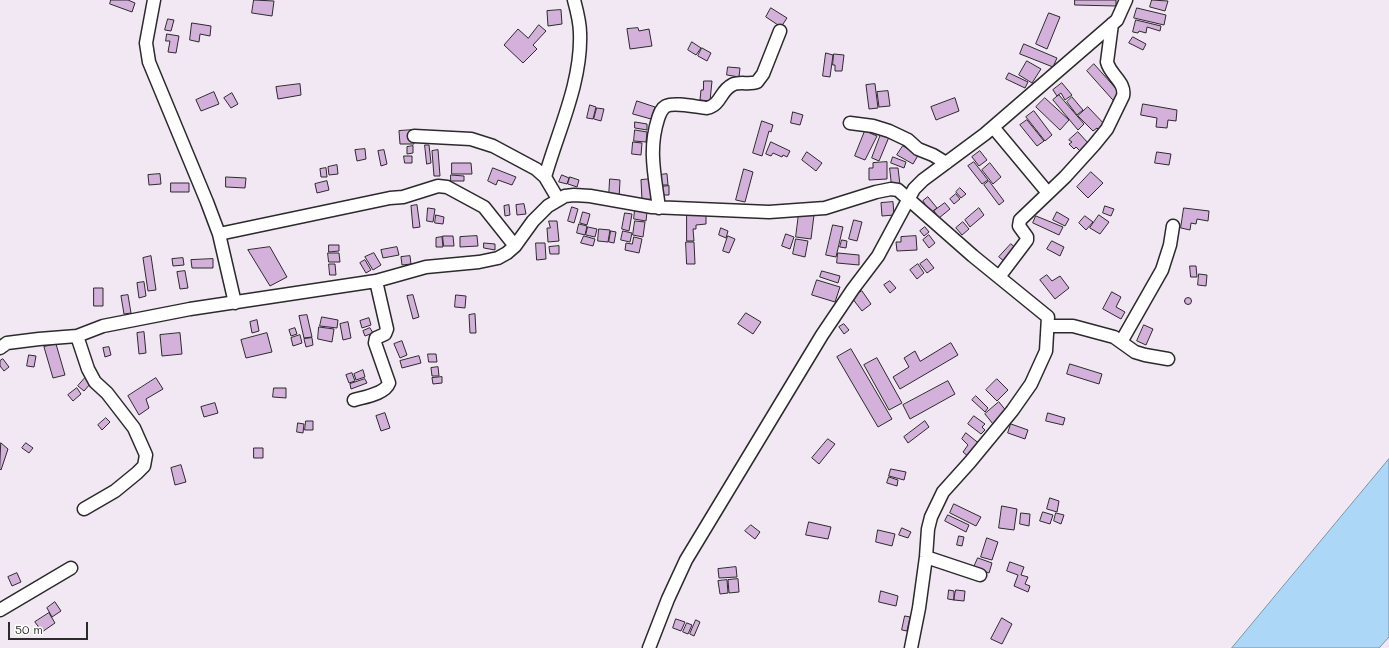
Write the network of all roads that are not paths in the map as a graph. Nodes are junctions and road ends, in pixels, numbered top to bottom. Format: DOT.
graph roads {
  1 [pos="154,0"];
  2 [pos="574,0"];
  3 [pos="1126,0"];
  4 [pos="1112,24"];
  5 [pos="780,31"];
  6 [pos="850,123"];
  7 [pos="993,127"];
  8 [pos="414,136"];
  9 [pos="946,163"];
  10 [pos="545,176"];
  11 [pos="1048,193"];
  12 [pos="558,199"];
  13 [pos="909,200"];
  14 [pos="659,208"];
  15 [pos="1174,226"];
  16 [pos="219,234"];
  17 [pos="515,246"];
  18 [pos="1000,277"];
  19 [pos="376,281"];
  20 [pos="235,303"];
  21 [pos="1048,326"];
  22 [pos="77,336"];
  23 [pos="1121,342"];
  24 [pos="0,348"];
  25 [pos="1168,359"];
  26 [pos="354,400"];
  27 [pos="84,509"];
  28 [pos="926,557"];
  29 [pos="71,568"];
  30 [pos="980,575"];
  31 [pos="0,610"];
  32 [pos="649,648"];
  33 [pos="911,648"];
  1 -- 16 [label="street"];
  2 -- 10 [label="street"];
  3 -- 4 [label="street"];
  4 -- 7 [label="street"];
  4 -- 11 [label="street"];
  5 -- 14 [label="street"];
  6 -- 9 [label="street"];
  7 -- 9 [label="street"];
  7 -- 11 [label="street"];
  8 -- 10 [label="street"];
  9 -- 13 [label="street"];
  10 -- 12 [label="street"];
  11 -- 18 [label="street"];
  12 -- 14 [label="street"];
  12 -- 17 [label="street"];
  13 -- 14 [label="street"];
  13 -- 18 [label="street"];
  13 -- 32 [label="street"];
  15 -- 23 [label="street"];
  16 -- 17 [label="street"];
  16 -- 20 [label="street"];
  17 -- 19 [label="street"];
  18 -- 21 [label="street"];
  19 -- 20 [label="street"];
  19 -- 26 [label="street"];
  20 -- 22 [label="street"];
  21 -- 23 [label="street"];
  21 -- 28 [label="street"];
  22 -- 24 [label="street"];
  22 -- 27 [label="street"];
  23 -- 25 [label="street"];
  28 -- 30 [label="street"];
  28 -- 33 [label="street"];
  29 -- 31 [label="street"];
}
